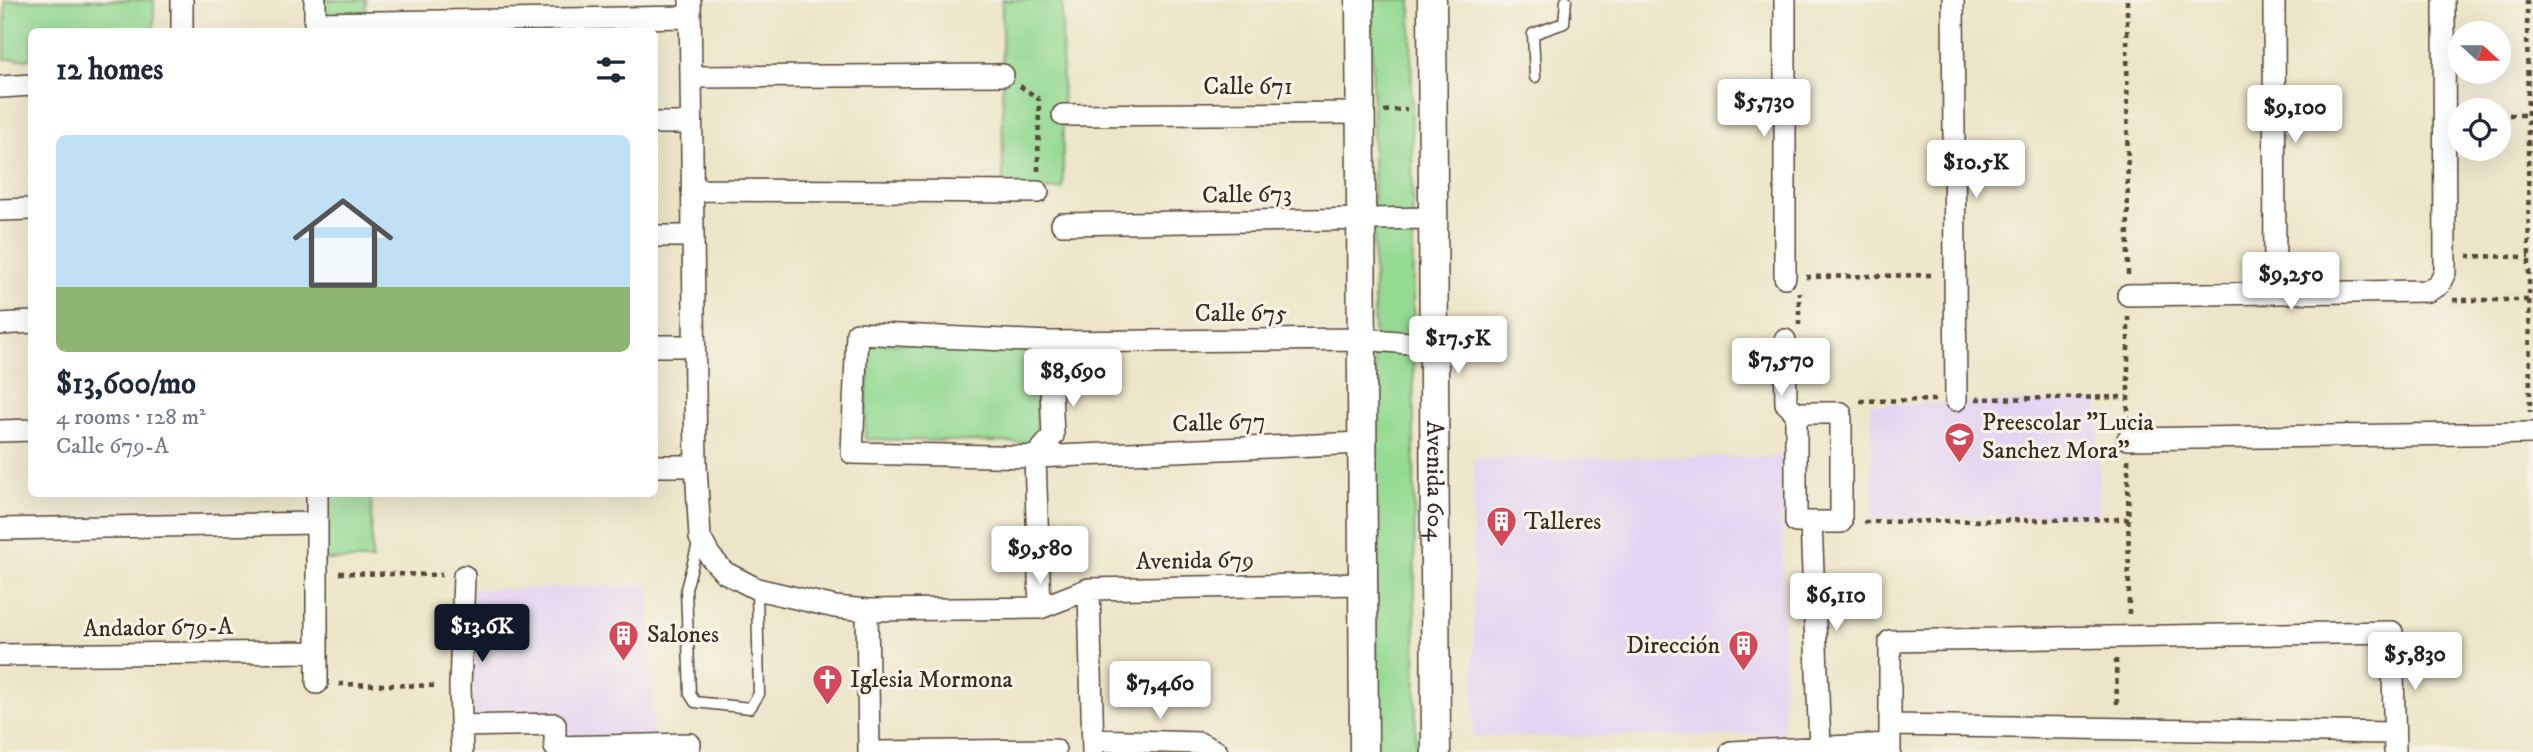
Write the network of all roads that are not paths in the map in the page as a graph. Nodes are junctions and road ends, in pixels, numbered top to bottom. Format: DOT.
graph roads {
  1 [pos="182,0"];
  2 [pos="316,0"];
  3 [pos="1360,0"];
  4 [pos="1432,0"];
  5 [pos="1566,0"];
  6 [pos="1785,0"];
  7 [pos="1953,0"];
  8 [pos="2274,0"];
  9 [pos="2444,0"];
  10 [pos="690,8"];
  11 [pos="316,27"];
  12 [pos="182,28"];
  13 [pos="1003,75"];
  14 [pos="691,77"];
  15 [pos="1535,77"];
  16 [pos="28,85"];
  17 [pos="0,87"];
  18 [pos="1361,113"];
  19 [pos="1063,115"];
  20 [pos="658,123"];
  21 [pos="691,123"];
  22 [pos="692,190"];
  23 [pos="1038,192"];
  24 [pos="28,209"];
  25 [pos="0,211"];
  26 [pos="1433,218"];
  27 [pos="1361,219"];
  28 [pos="1062,224"];
  29 [pos="658,236"];
  30 [pos="693,236"];
  31 [pos="1786,277"];
  32 [pos="2275,291"];
  33 [pos="2128,295"];
  34 [pos="28,322"];
  35 [pos="0,324"];
  36 [pos="1362,339"];
  37 [pos="1785,340"];
  38 [pos="1049,342"];
  39 [pos="1434,345"];
  40 [pos="658,346"];
  41 [pos="694,346"];
  42 [pos="1956,400"];
  43 [pos="1796,412"];
  44 [pos="28,430"];
  45 [pos="0,431"];
  46 [pos="2532,433"];
  47 [pos="2128,439"];
  48 [pos="1362,443"];
  49 [pos="1035,457"];
  50 [pos="658,466"];
  51 [pos="696,466"];
  52 [pos="317,497"];
  53 [pos="1811,522"];
  54 [pos="317,523"];
  55 [pos="0,529"];
  56 [pos="705,547"];
  57 [pos="464,576"];
  58 [pos="1363,584"];
  59 [pos="757,589"];
  60 [pos="1090,589"];
  61 [pos="1040,608"];
  62 [pos="867,610"];
  63 [pos="317,652"];
  64 [pos="0,655"];
  65 [pos="317,683"];
  66 [pos="462,726"];
  67 [pos="1890,740"];
  68 [pos="2395,743"];
  69 [pos="690,744"];
  70 [pos="1093,746"];
  71 [pos="1819,746"];
  72 [pos="1055,751"];
  73 [pos="462,752"];
  74 [pos="869,752"];
  75 [pos="878,752"];
  76 [pos="1217,752"];
  77 [pos="1364,752"];
  78 [pos="1436,752"];
  79 [pos="1731,752"];
  1 -- 12 [label="street"];
  2 -- 11 [label="street"];
  3 -- 18 [label="street"];
  4 -- 26 [label="street, Avenida 604"];
  5 -- 15 [label="lane"];
  6 -- 31 [label="street"];
  7 -- 42 [label="street"];
  8 -- 32 [label="street"];
  9 -- 32 [label="street"];
  10 -- 11 [label="street"];
  10 -- 14 [label="street"];
  13 -- 14 [label="street"];
  14 -- 21 [label="street"];
  16 -- 17 [label="street"];
  18 -- 19 [label="street, Calle 671"];
  18 -- 27 [label="street"];
  20 -- 21 [label="street"];
  21 -- 22 [label="street"];
  22 -- 23 [label="street"];
  22 -- 30 [label="street"];
  24 -- 25 [label="street"];
  26 -- 27 [label="street, Calle 673"];
  26 -- 39 [label="street, Avenida 604"];
  27 -- 28 [label="street, Calle 673"];
  27 -- 36 [label="street"];
  29 -- 30 [label="street"];
  30 -- 41 [label="street"];
  32 -- 33 [label="street"];
  34 -- 35 [label="street"];
  36 -- 38 [label="street, Calle 675"];
  36 -- 39 [label="street, Calle 675"];
  36 -- 48 [label="street"];
  37 -- 43 [label="street"];
  38 -- 49 [label="street"];
  38 -- 49 [label="street, Calle 675"];
  39 -- 78 [label="street, Avenida 604"];
  40 -- 41 [label="street"];
  41 -- 51 [label="street"];
  43 -- 53 [label="street"];
  43 -- 53 [label="street"];
  44 -- 45 [label="street"];
  46 -- 47 [label="street"];
  48 -- 49 [label="street, Calle 677"];
  48 -- 58 [label="street"];
  49 -- 61 [label="street"];
  50 -- 51 [label="street"];
  51 -- 56 [label="street"];
  52 -- 54 [label="street"];
  53 -- 71 [label="street"];
  54 -- 55 [label="street"];
  54 -- 63 [label="street"];
  56 -- 59 [label="street, Avenida 679"];
  56 -- 59 [label="lane"];
  57 -- 66 [label="street"];
  58 -- 60 [label="street, Avenida 679"];
  58 -- 77 [label="street"];
  59 -- 62 [label="street, Avenida 679"];
  60 -- 61 [label="street, Avenida 679"];
  60 -- 70 [label="street"];
  61 -- 62 [label="street, Avenida 679"];
  62 -- 74 [label="street"];
  63 -- 64 [label="street, Andador 679-A"];
  63 -- 65 [label="street"];
  66 -- 69 [label="street"];
  66 -- 73 [label="street"];
  67 -- 68 [label="street"];
  67 -- 68 [label="street"];
  67 -- 71 [label="street"];
  70 -- 76 [label="street"];
  71 -- 79 [label="street"];
  72 -- 75 [label="street"];
}
